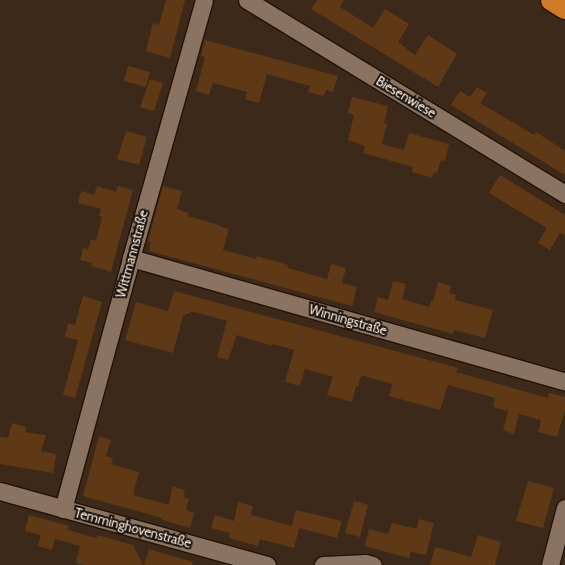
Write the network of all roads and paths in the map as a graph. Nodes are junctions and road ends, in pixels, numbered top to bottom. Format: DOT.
graph roads {
  1 [pos="204,0"];
  2 [pos="247,0"];
  3 [pos="552,0"];
  4 [pos="565,8"];
  5 [pos="565,194"];
  6 [pos="131,258"];
  7 [pos="565,382"];
  8 [pos="0,491"];
  9 [pos="565,508"];
  10 [pos="63,509"];
  11 [pos="267,565"];
  12 [pos="323,565"];
  13 [pos="373,565"];
  14 [pos="550,565"];
  1 -- 6 [label="street, Wittmannstraße"];
  2 -- 5 [label="street, Biesenwiese"];
  3 -- 4 [label="highway"];
  6 -- 7 [label="street, Winningstraße"];
  6 -- 10 [label="street, Wittmannstraße"];
  8 -- 10 [label="street, Temminghovenstraße"];
  9 -- 14 [label="street"];
  10 -- 11 [label="street, Temminghovenstraße"];
  12 -- 13 [label="street"];
}
